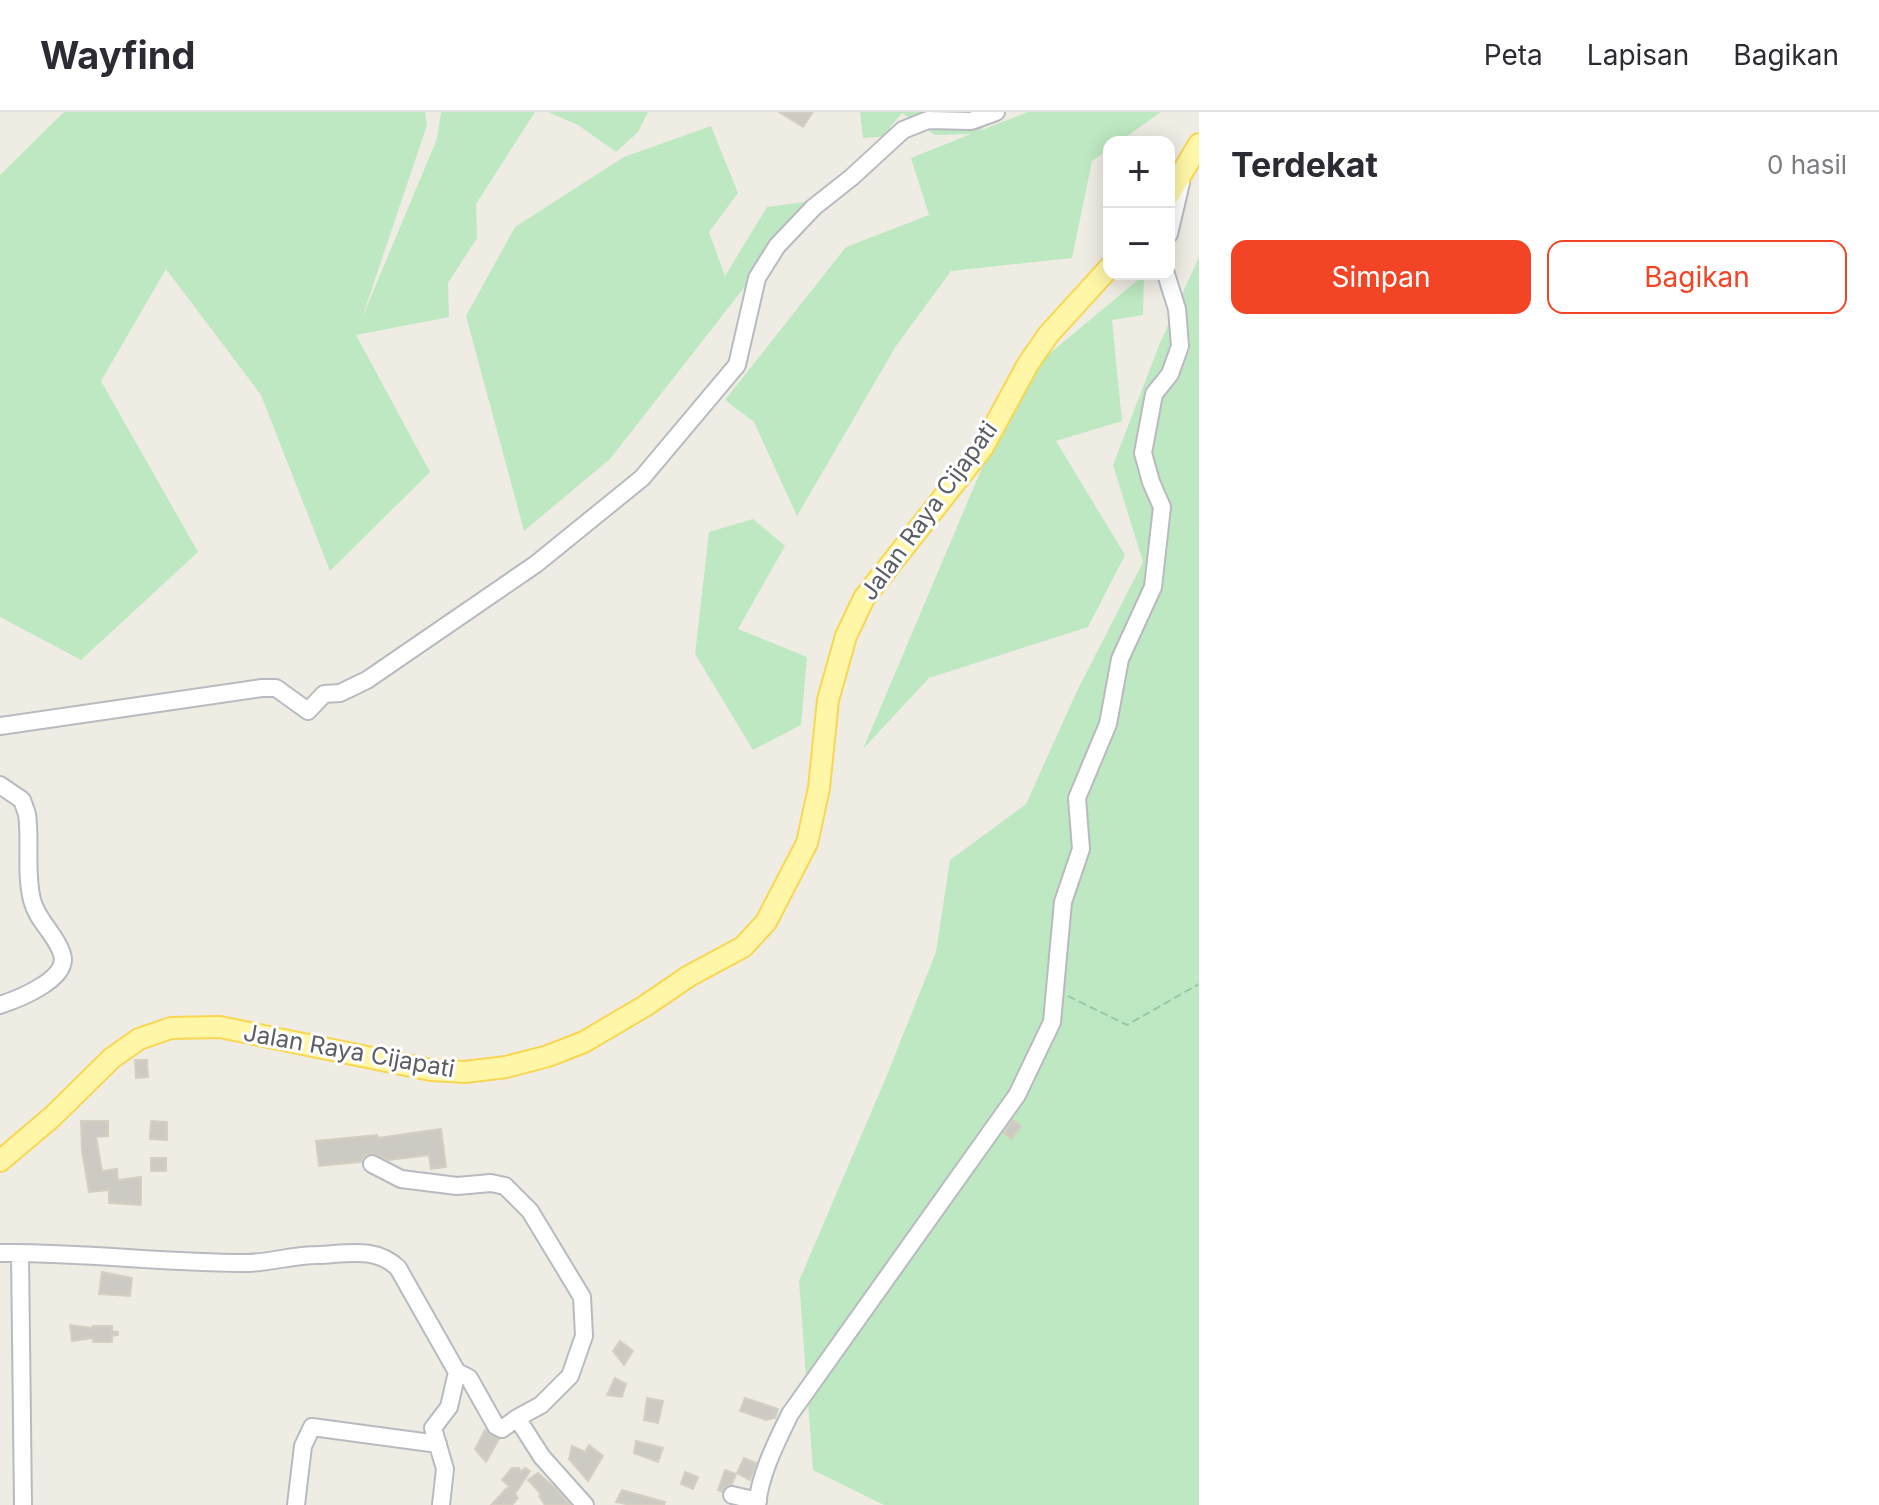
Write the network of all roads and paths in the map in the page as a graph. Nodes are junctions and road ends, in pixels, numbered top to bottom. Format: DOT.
graph roads {
  1 [pos="996,112"];
  2 [pos="1199,144"];
  3 [pos="1183,174"];
  4 [pos="1175,186"];
  5 [pos="1175,208"];
  6 [pos="1103,275"];
  7 [pos="1168,280"];
  8 [pos="0,726"];
  9 [pos="0,785"];
  10 [pos="1199,984"];
  11 [pos="1056,990"];
  12 [pos="0,1005"];
  13 [pos="0,1161"];
  14 [pos="372,1164"];
  15 [pos="0,1253"];
  16 [pos="20,1253"];
  17 [pos="457,1372"];
  18 [pos="517,1418"];
  19 [pos="438,1444"];
  20 [pos="732,1495"];
  21 [pos="758,1503"];
  22 [pos="23,1505"];
  23 [pos="296,1505"];
  24 [pos="441,1505"];
  25 [pos="585,1505"];
  1 -- 8 [label="street"];
  2 -- 3 [label="main road"];
  3 -- 4 [label="main road"];
  3 -- 5 [label="street"];
  6 -- 13 [label="main road, Jalan Raya Cijapati"];
  7 -- 11 [label="street"];
  9 -- 12 [label="street"];
  10 -- 11 [label="path"];
  11 -- 21 [label="street"];
  14 -- 18 [label="street"];
  15 -- 16 [label="street"];
  16 -- 17 [label="street"];
  16 -- 22 [label="street"];
  17 -- 18 [label="street"];
  17 -- 19 [label="street"];
  18 -- 25 [label="street"];
  19 -- 23 [label="street"];
  19 -- 24 [label="street"];
  20 -- 21 [label="street"];
}
